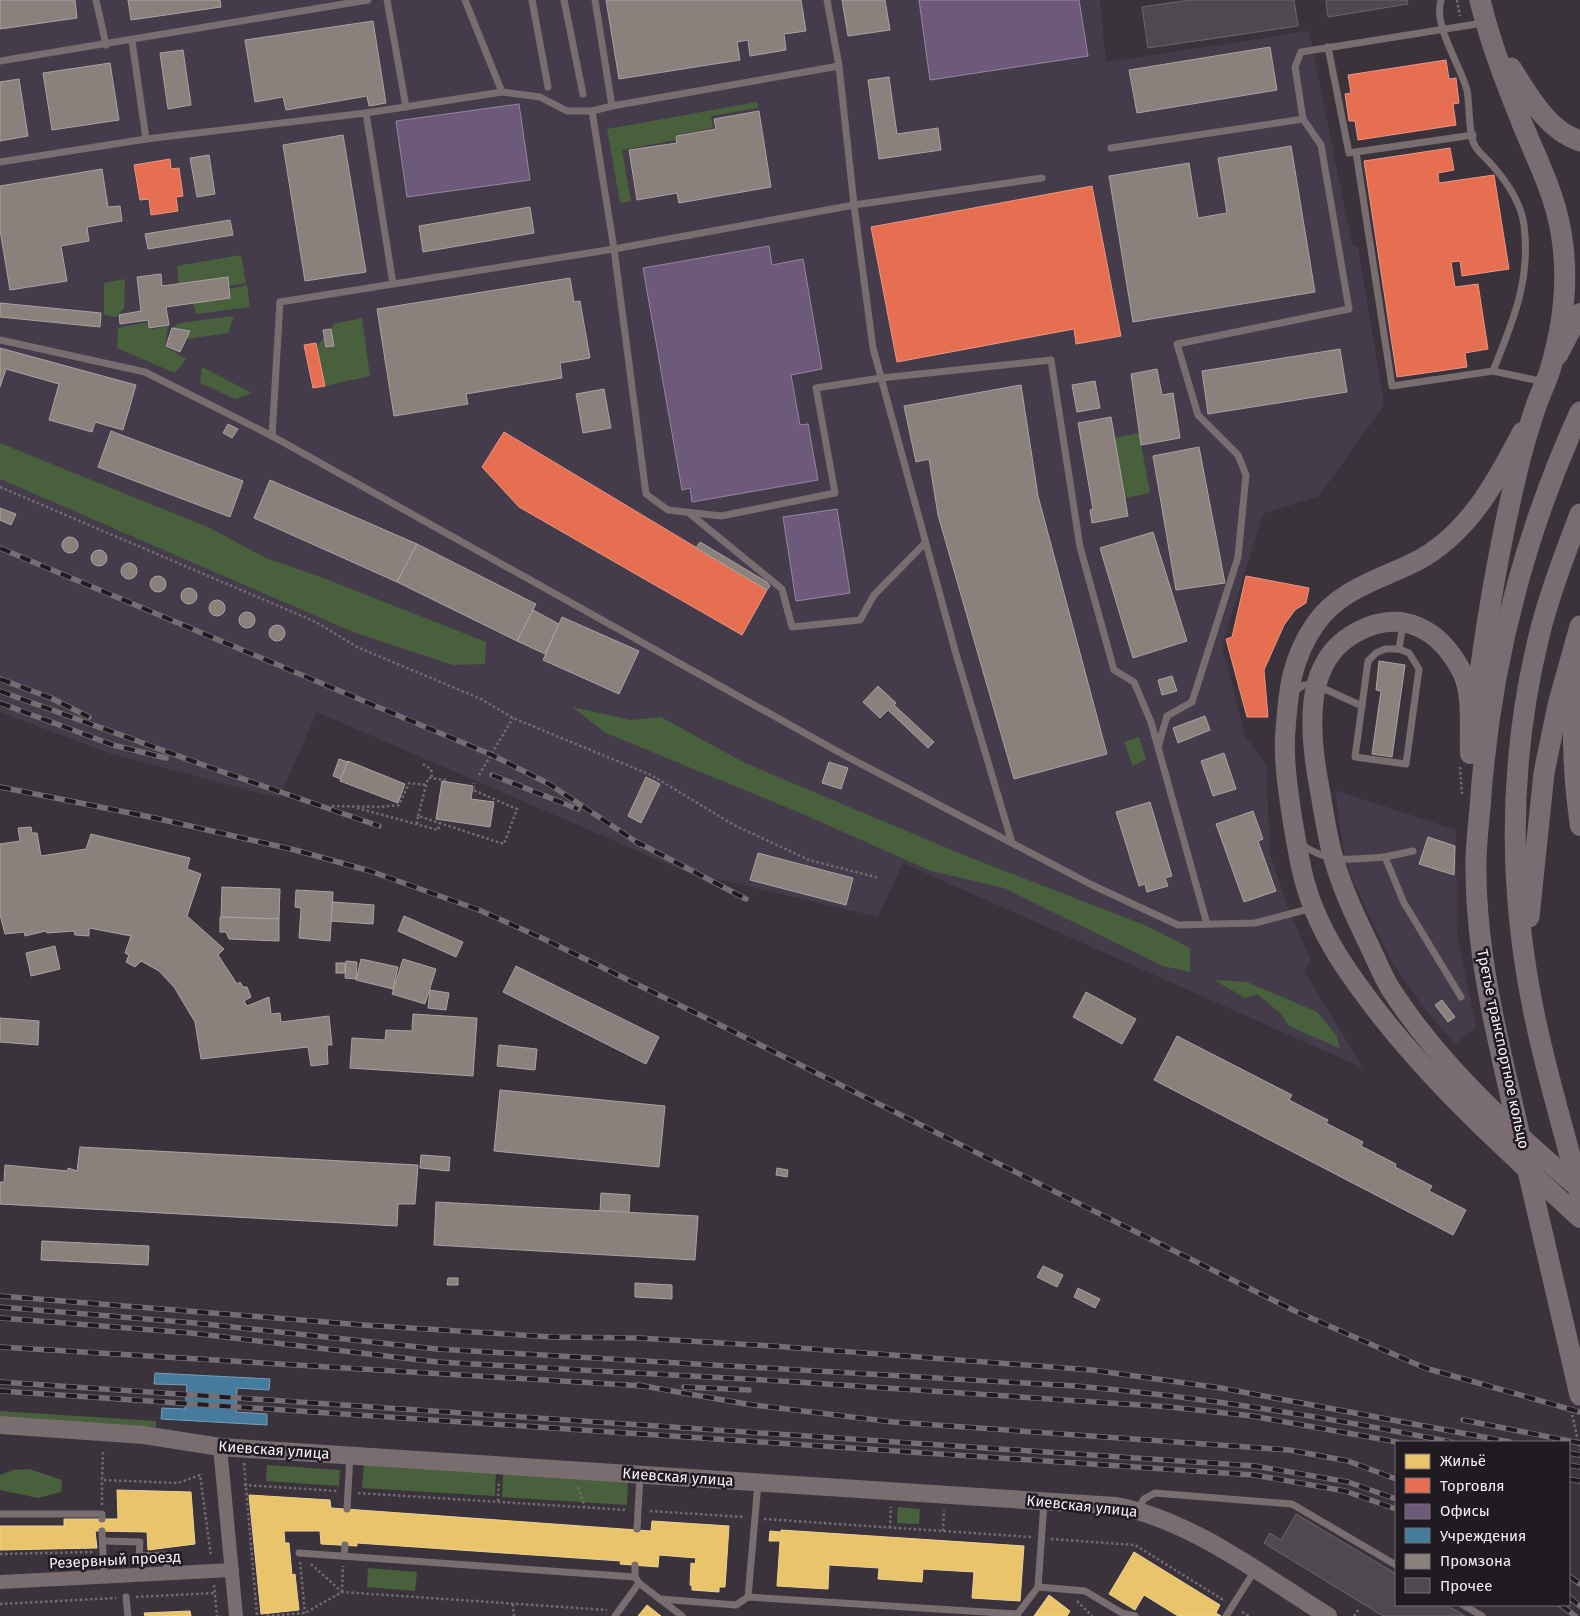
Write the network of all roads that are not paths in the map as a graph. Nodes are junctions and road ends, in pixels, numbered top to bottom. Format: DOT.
graph roads {
  1 [pos="96,0"];
  2 [pos="368,0"];
  3 [pos="387,0"];
  4 [pos="465,0"];
  5 [pos="532,0"];
  6 [pos="564,0"];
  7 [pos="595,0"];
  8 [pos="827,0"];
  9 [pos="1441,0"];
  10 [pos="1480,0"];
  11 [pos="1444,30"];
  12 [pos="1488,30"];
  13 [pos="132,41"];
  14 [pos="106,45"];
  15 [pos="1328,47"];
  16 [pos="0,61"];
  17 [pos="839,66"];
  18 [pos="548,87"];
  19 [pos="502,92"];
  20 [pos="583,94"];
  21 [pos="612,106"];
  22 [pos="406,107"];
  23 [pos="592,111"];
  24 [pos="366,113"];
  25 [pos="1303,119"];
  26 [pos="1472,134"];
  27 [pos="146,139"];
  28 [pos="1580,141"];
  29 [pos="1110,148"];
  30 [pos="1356,152"];
  31 [pos="0,162"];
  32 [pos="1042,178"];
  33 [pos="854,205"];
  34 [pos="614,249"];
  35 [pos="393,284"];
  36 [pos="1580,313"];
  37 [pos="0,340"];
  38 [pos="1493,371"];
  39 [pos="1548,377"];
  40 [pos="881,378"];
  41 [pos="1536,406"];
  42 [pos="1580,412"];
  43 [pos="272,436"];
  44 [pos="688,512"];
  45 [pos="1580,514"];
  46 [pos="926,543"];
  47 [pos="1403,622"];
  48 [pos="1580,626"];
  49 [pos="1400,649"];
  50 [pos="1580,657"];
  51 [pos="1316,685"];
  52 [pos="1288,697"];
  53 [pos="1362,706"];
  54 [pos="1158,747"];
  55 [pos="1470,754"];
  56 [pos="1580,826"];
  57 [pos="1294,828"];
  58 [pos="1012,843"];
  59 [pos="1413,850"];
  60 [pos="1385,857"];
  61 [pos="1334,860"];
  62 [pos="1476,873"];
  63 [pos="1313,907"];
  64 [pos="1207,924"];
  65 [pos="1525,960"];
  66 [pos="1461,997"];
  67 [pos="1580,1189"];
  68 [pos="1580,1195"];
  69 [pos="1580,1218"];
  70 [pos="1580,1395"];
  71 [pos="0,1425"];
  72 [pos="220,1447"];
  73 [pos="350,1455"];
  74 [pos="640,1475"];
  75 [pos="758,1482"];
  76 [pos="1044,1501"];
  77 [pos="347,1509"];
  78 [pos="1138,1510"];
  79 [pos="0,1514"];
  80 [pos="102,1516"];
  81 [pos="637,1529"];
  82 [pos="102,1531"];
  83 [pos="103,1541"];
  84 [pos="345,1545"];
  85 [pos="299,1553"];
  86 [pos="344,1556"];
  87 [pos="1395,1564"];
  88 [pos="635,1565"];
  89 [pos="232,1570"];
  90 [pos="1255,1570"];
  91 [pos="167,1573"];
  92 [pos="104,1576"];
  93 [pos="637,1580"];
  94 [pos="0,1582"];
  95 [pos="1038,1587"];
  96 [pos="748,1597"];
  97 [pos="126,1598"];
  98 [pos="660,1599"];
  99 [pos="1465,1606"];
  100 [pos="617,1614"];
  101 [pos="1017,1615"];
  102 [pos="128,1616"];
  103 [pos="236,1616"];
  104 [pos="682,1616"];
  105 [pos="1135,1616"];
  106 [pos="1226,1616"];
  107 [pos="1328,1616"];
  108 [pos="1482,1616"];
  1 -- 14 [label="lane"];
  2 -- 13 [label="lane"];
  3 -- 22 [label="lane"];
  4 -- 19 [label="lane"];
  5 -- 18 [label="lane"];
  6 -- 20 [label="lane"];
  7 -- 21 [label="lane"];
  8 -- 17 [label="lane"];
  9 -- 11 [label="lane"];
  10 -- 12 [label="main road"];
  11 -- 12 [label="lane"];
  11 -- 15 [label="lane"];
  11 -- 26 [label="lane"];
  12 -- 28 [label="main road"];
  12 -- 39 [label="main road"];
  13 -- 14 [label="lane"];
  13 -- 27 [label="lane"];
  14 -- 16 [label="lane"];
  15 -- 25 [label="lane"];
  15 -- 30 [label="lane"];
  17 -- 21 [label="lane"];
  17 -- 33 [label="lane"];
  19 -- 22 [label="lane"];
  19 -- 23 [label="lane"];
  21 -- 23 [label="lane"];
  22 -- 24 [label="lane"];
  23 -- 34 [label="lane"];
  24 -- 27 [label="lane"];
  24 -- 35 [label="lane"];
  25 -- 29 [label="lane"];
  25 -- 54 [label="lane"];
  26 -- 30 [label="lane"];
  26 -- 38 [label="lane"];
  27 -- 31 [label="lane"];
  30 -- 38 [label="lane"];
  32 -- 33 [label="lane"];
  33 -- 34 [label="lane"];
  33 -- 40 [label="lane"];
  34 -- 35 [label="lane"];
  34 -- 44 [label="lane"];
  35 -- 43 [label="lane"];
  36 -- 39 [label="main road"];
  37 -- 43 [label="lane"];
  38 -- 39 [label="lane"];
  39 -- 41 [label="main road"];
  40 -- 44 [label="lane"];
  40 -- 46 [label="lane"];
  40 -- 54 [label="lane"];
  41 -- 52 [label="main road"];
  41 -- 55 [label="main road"];
  42 -- 62 [label="main road, Третье транспортное кольцо"];
  43 -- 58 [label="lane"];
  44 -- 46 [label="lane"];
  45 -- 65 [label="main road"];
  46 -- 58 [label="lane"];
  47 -- 49 [label="lane"];
  47 -- 51 [label="main road"];
  47 -- 55 [label="main road"];
  48 -- 65 [label="main road"];
  49 -- 53 [label="lane"];
  49 -- 53 [label="lane"];
  50 -- 56 [label="main road"];
  51 -- 52 [label="lane"];
  51 -- 53 [label="lane"];
  51 -- 61 [label="main road"];
  52 -- 57 [label="main road"];
  54 -- 64 [label="lane"];
  55 -- 62 [label="main road"];
  57 -- 61 [label="lane"];
  57 -- 63 [label="main road"];
  58 -- 64 [label="lane"];
  59 -- 60 [label="lane"];
  60 -- 61 [label="lane"];
  60 -- 66 [label="lane"];
  61 -- 67 [label="main road"];
  62 -- 70 [label="main road, Третье транспортное кольцо"];
  63 -- 64 [label="lane"];
  63 -- 69 [label="main road"];
  65 -- 68 [label="main road"];
  71 -- 72 [label="street, Киевская улица"];
  72 -- 73 [label="street, Киевская улица"];
  72 -- 89 [label="street"];
  73 -- 74 [label="street, Киевская улица"];
  73 -- 77 [label="lane"];
  74 -- 75 [label="street, Киевская улица"];
  74 -- 81 [label="lane"];
  75 -- 76 [label="street, Киевская улица"];
  75 -- 96 [label="lane"];
  76 -- 78 [label="street, Киевская улица"];
  76 -- 95 [label="lane"];
  78 -- 87 [label="lane"];
  78 -- 90 [label="street, Киевская улица"];
  79 -- 80 [label="lane"];
  82 -- 83 [label="lane"];
  83 -- 91 [label="lane"];
  83 -- 92 [label="lane"];
  84 -- 86 [label="lane"];
  85 -- 86 [label="lane"];
  86 -- 93 [label="lane"];
  88 -- 93 [label="lane"];
  89 -- 91 [label="street, Резервный проезд"];
  89 -- 103 [label="street"];
  90 -- 106 [label="lane"];
  90 -- 107 [label="street, Киевская улица"];
  91 -- 92 [label="street, Резервный проезд"];
  92 -- 94 [label="street, Резервный проезд"];
  93 -- 98 [label="lane"];
  93 -- 100 [label="lane"];
  95 -- 101 [label="lane"];
  95 -- 105 [label="lane"];
  96 -- 98 [label="lane"];
  96 -- 101 [label="lane"];
  97 -- 102 [label="lane"];
  98 -- 104 [label="lane"];
  99 -- 108 [label="lane"];
}
